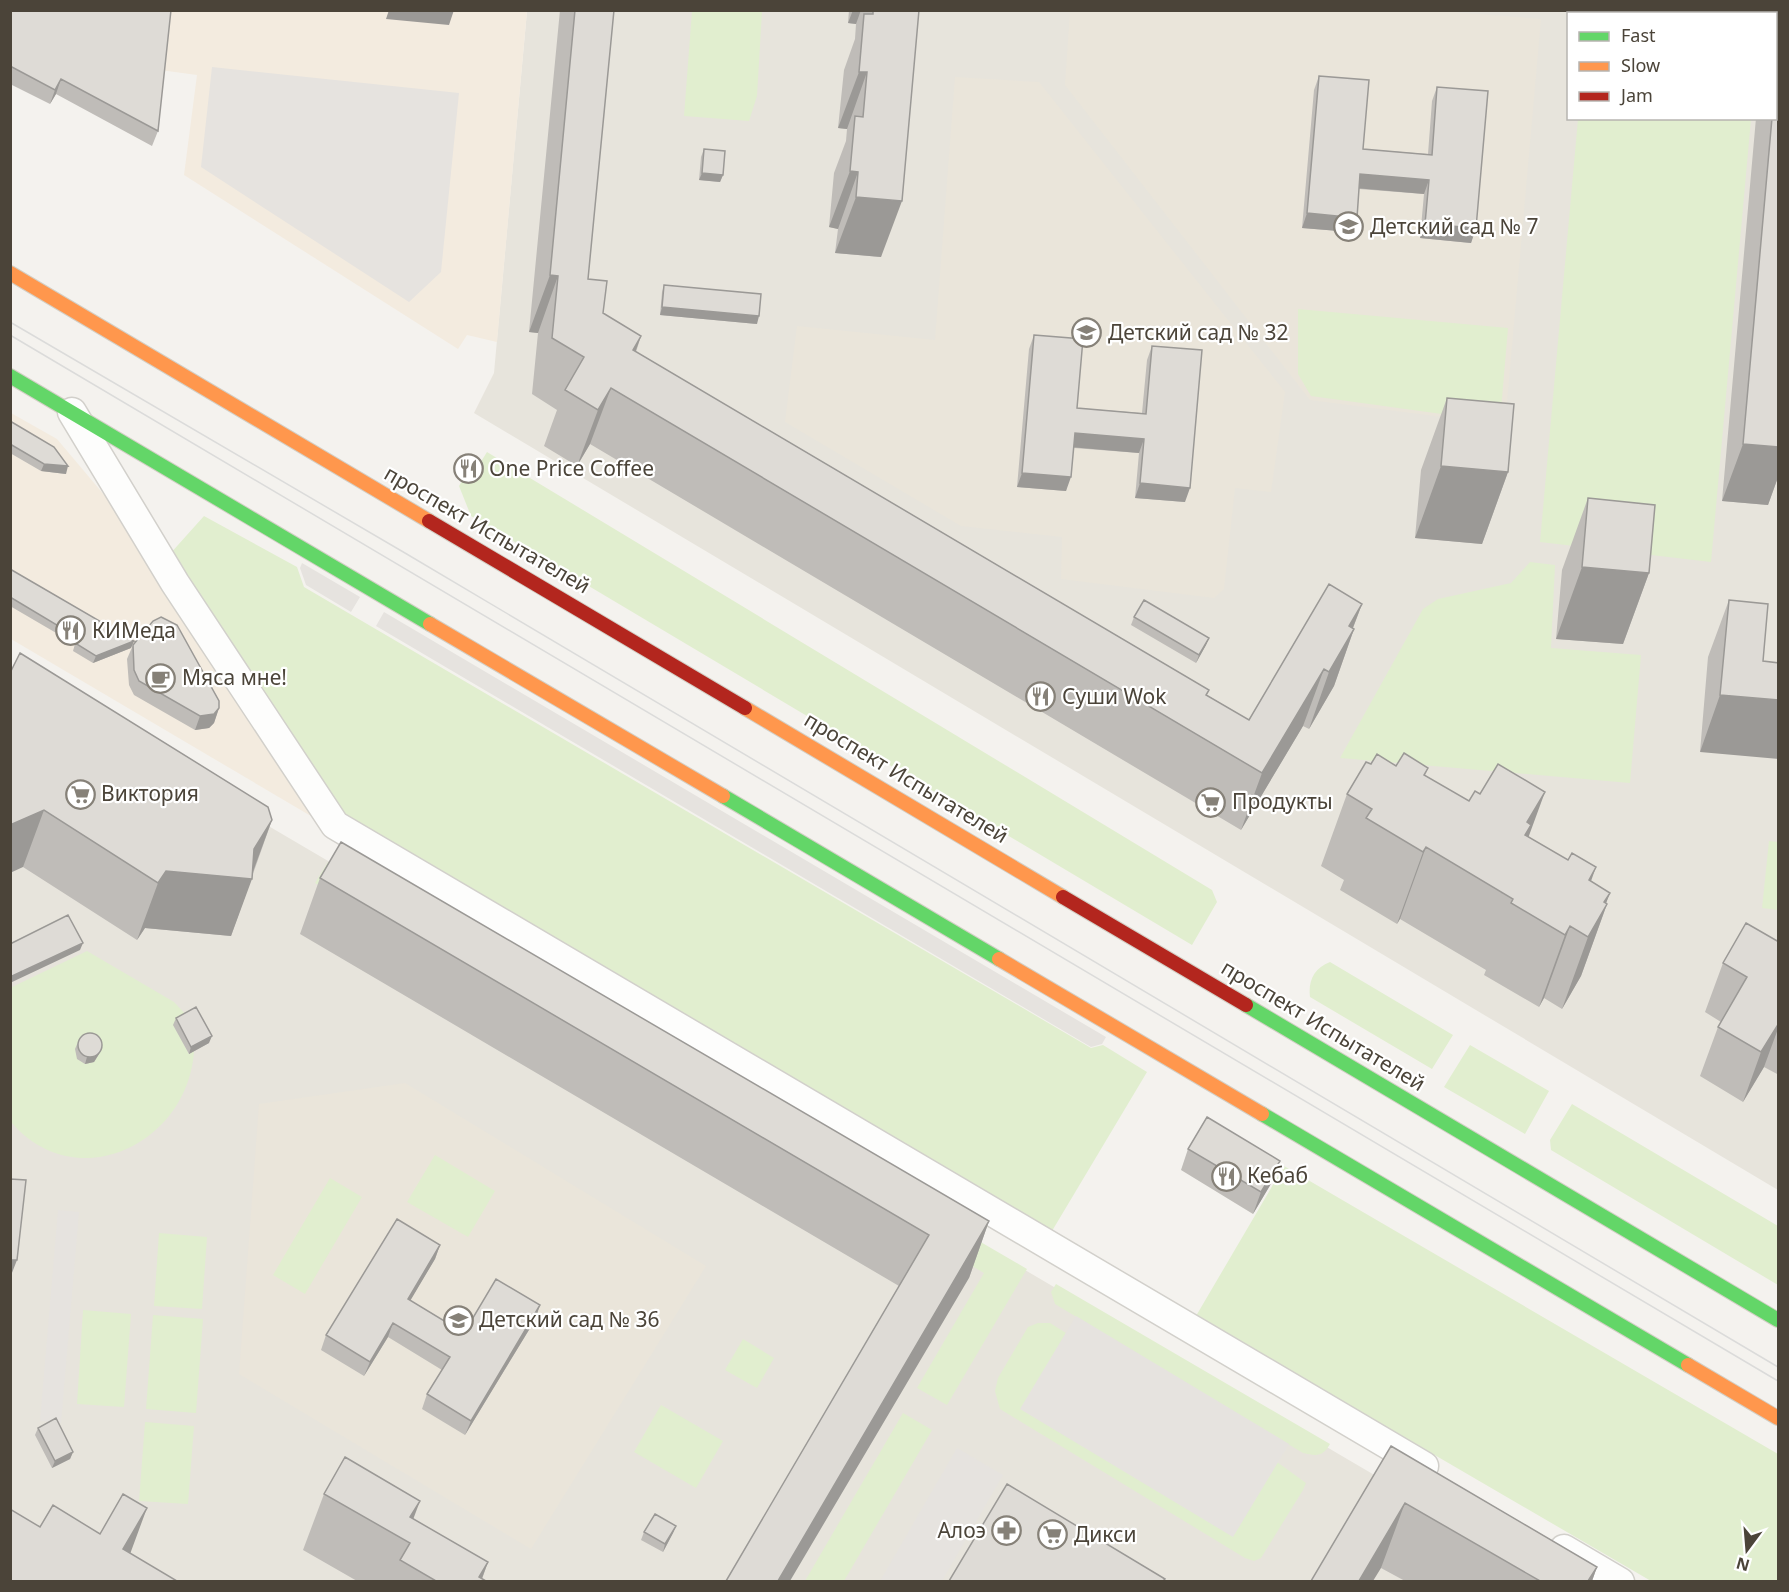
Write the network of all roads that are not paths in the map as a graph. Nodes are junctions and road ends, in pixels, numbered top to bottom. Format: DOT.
graph roads {
  1 [pos="10,273"];
  2 [pos="10,376"];
  3 [pos="72,412"];
  4 [pos="1779,1320"];
  5 [pos="1779,1418"];
  6 [pos="1446,1480"];
  7 [pos="1538,1533"];
  8 [pos="1620,1581"];
  1 -- 4 [label="main road, проспект Испытателей"];
  2 -- 3 [label="main road"];
  3 -- 5 [label="main road"];
  3 -- 6 [label="street"];
  7 -- 8 [label="street"];
}
